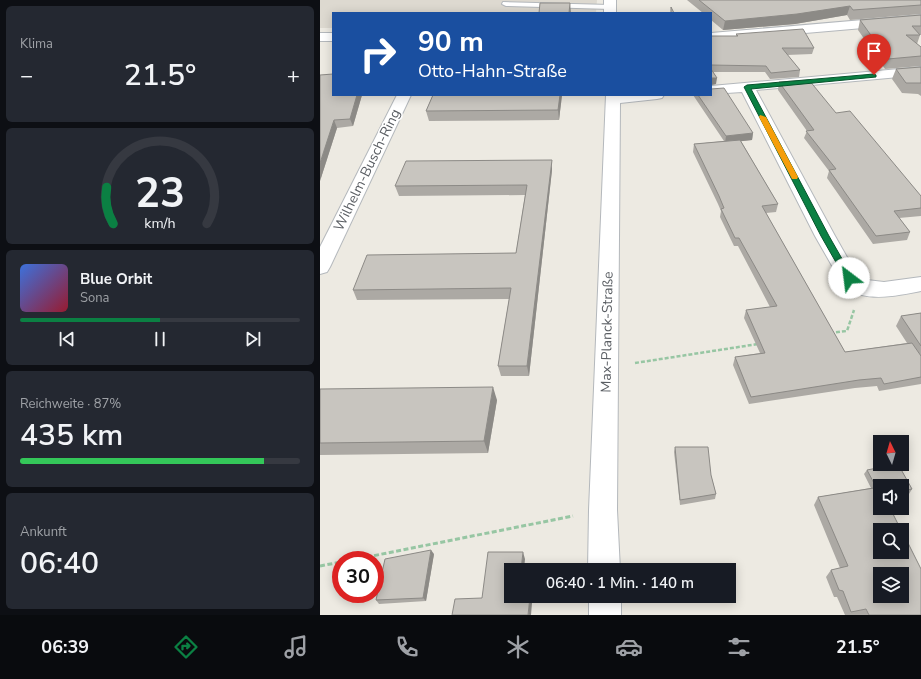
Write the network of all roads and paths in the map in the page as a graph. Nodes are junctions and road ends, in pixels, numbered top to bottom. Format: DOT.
graph roads {
  1 [pos="506,4"];
  2 [pos="610,7"];
  3 [pos="921,19"];
  4 [pos="320,37"];
  5 [pos="332,37"];
  6 [pos="712,37"];
  7 [pos="921,71"];
  8 [pos="747,87"];
  9 [pos="712,90"];
  10 [pos="404,96"];
  11 [pos="635,96"];
  12 [pos="613,97"];
  13 [pos="320,267"];
  14 [pos="921,284"];
  15 [pos="862,287"];
  16 [pos="824,334"];
  17 [pos="762,344"];
  18 [pos="606,367"];
  19 [pos="603,510"];
  20 [pos="384,554"];
  21 [pos="604,563"];
  22 [pos="332,564"];
  23 [pos="320,566"];
  24 [pos="605,603"];
  25 [pos="605,615"];
  1 -- 2 [label="lane"];
  3 -- 6 [label="street"];
  4 -- 5 [label="street"];
  7 -- 8 [label="street"];
  8 -- 9 [label="street"];
  8 -- 15 [label="street"];
  10 -- 13 [label="street, Wilhelm-Busch-Ring"];
  11 -- 12 [label="street"];
  12 -- 18 [label="street, Max-Planck-Straße"];
  14 -- 15 [label="street"];
  15 -- 16 [label="path"];
  17 -- 18 [label="path"];
  18 -- 19 [label="street, Max-Planck-Straße"];
  19 -- 20 [label="path"];
  19 -- 21 [label="street, Max-Planck-Straße"];
  22 -- 23 [label="path"];
  24 -- 25 [label="street"];
}
